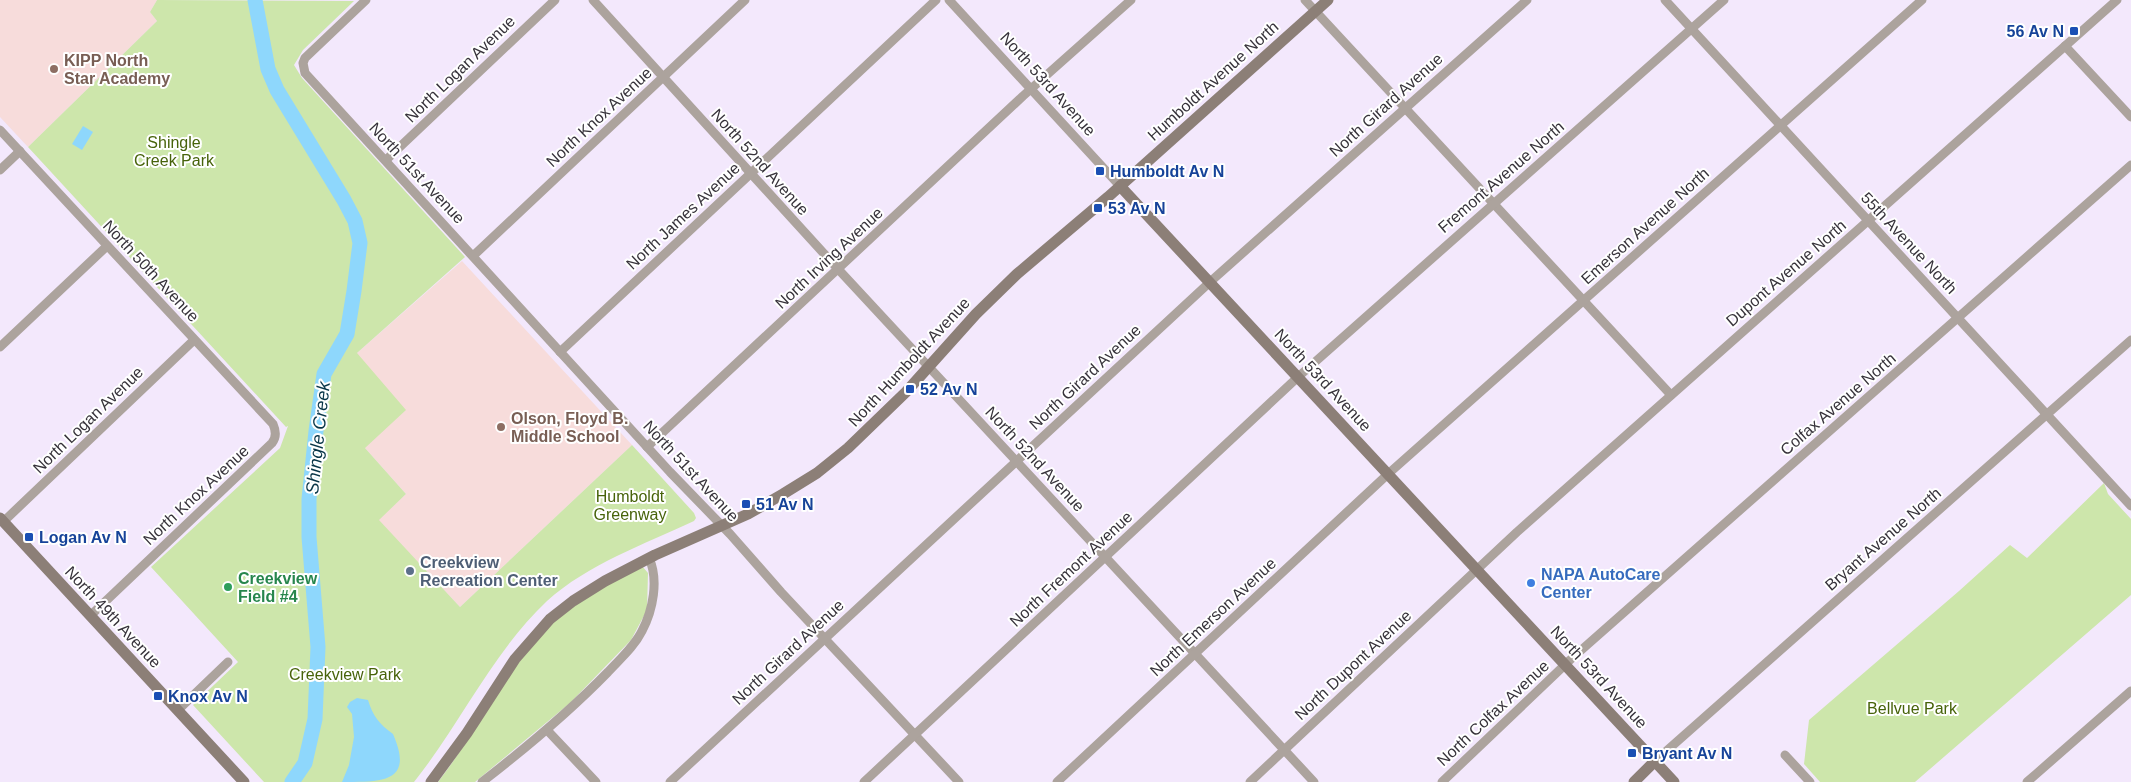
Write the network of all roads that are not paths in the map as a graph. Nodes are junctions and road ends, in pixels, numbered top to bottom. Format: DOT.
graph roads {
  1 [pos="366,0"];
  2 [pos="555,0"];
  3 [pos="593,0"];
  4 [pos="745,0"];
  5 [pos="936,0"];
  6 [pos="949,0"];
  7 [pos="1131,0"];
  8 [pos="1305,0"];
  9 [pos="1328,0"];
  10 [pos="1527,0"];
  11 [pos="1665,0"];
  12 [pos="1724,0"];
  13 [pos="1922,0"];
  14 [pos="2117,0"];
  15 [pos="1315,12"];
  16 [pos="1692,29"];
  17 [pos="2065,46"];
  18 [pos="663,77"];
  19 [pos="1030,90"];
  20 [pos="1406,108"];
  21 [pos="2131,117"];
  22 [pos="1780,126"];
  23 [pos="0,130"];
  24 [pos="20,151"];
  25 [pos="386,160"];
  26 [pos="2131,165"];
  27 [pos="0,170"];
  28 [pos="750,173"];
  29 [pos="1120,186"];
  30 [pos="1494,203"];
  31 [pos="1868,220"];
  32 [pos="107,246"];
  33 [pos="473,256"];
  34 [pos="838,269"];
  35 [pos="1210,282"];
  36 [pos="1584,300"];
  37 [pos="1958,318"];
  38 [pos="194,340"];
  39 [pos="2131,340"];
  40 [pos="0,347"];
  41 [pos="560,352"];
  42 [pos="928,366"];
  43 [pos="1298,377"];
  44 [pos="1671,395"];
  45 [pos="2047,414"];
  46 [pos="276,436"];
  47 [pos="647,447"];
  48 [pos="1017,461"];
  49 [pos="1388,474"];
  50 [pos="2131,506"];
  51 [pos="2,520"];
  52 [pos="721,525"];
  53 [pos="1106,557"];
  54 [pos="649,558"];
  55 [pos="1477,569"];
  56 [pos="90,616"];
  57 [pos="824,639"];
  58 [pos="1196,653"];
  59 [pos="228,662"];
  60 [pos="1565,665"];
  61 [pos="2131,690"];
  62 [pos="178,710"];
  63 [pos="547,730"];
  64 [pos="915,735"];
  65 [pos="1284,750"];
  66 [pos="1785,755"];
  67 [pos="1655,761"];
  68 [pos="244,782"];
  69 [pos="431,782"];
  70 [pos="482,782"];
  71 [pos="596,782"];
  72 [pos="670,782"];
  73 [pos="864,782"];
  74 [pos="959,782"];
  75 [pos="1057,782"];
  76 [pos="1250,782"];
  77 [pos="1314,782"];
  78 [pos="1442,782"];
  79 [pos="1634,782"];
  80 [pos="1674,782"];
  81 [pos="1810,782"];
  82 [pos="2027,782"];
  1 -- 25 [label="street, North 51st Avenue"];
  2 -- 25 [label="street, North Logan Avenue"];
  3 -- 18 [label="street, North 52nd Avenue"];
  4 -- 18 [label="street, North Knox Avenue"];
  5 -- 28 [label="street, North James Avenue"];
  6 -- 19 [label="street, North 53rd Avenue"];
  7 -- 19 [label="street, North Irving Avenue"];
  8 -- 15 [label="street"];
  9 -- 15 [label="street, Humboldt Avenue North"];
  10 -- 20 [label="street, North Girard Avenue"];
  11 -- 16 [label="street, 55th Avenue North"];
  12 -- 16 [label="street, Fremont Avenue North"];
  13 -- 22 [label="street, Emerson Avenue North"];
  14 -- 17 [label="street, Dupont Avenue North"];
  15 -- 20 [label="street"];
  15 -- 29 [label="street, Humboldt Avenue North"];
  16 -- 22 [label="street, 55th Avenue North"];
  16 -- 30 [label="street, Fremont Avenue North"];
  17 -- 21 [label="street"];
  17 -- 31 [label="street, Dupont Avenue North"];
  18 -- 28 [label="street, North 52nd Avenue"];
  18 -- 33 [label="street, North Knox Avenue"];
  19 -- 29 [label="street, North 53rd Avenue"];
  19 -- 34 [label="street, North Irving Avenue"];
  20 -- 30 [label="street"];
  20 -- 35 [label="street, North Girard Avenue"];
  22 -- 31 [label="street, 55th Avenue North"];
  22 -- 36 [label="street, Emerson Avenue North"];
  23 -- 24 [label="street, North 50th Avenue"];
  24 -- 27 [label="street"];
  24 -- 32 [label="street, North 50th Avenue"];
  25 -- 33 [label="street, North 51st Avenue"];
  26 -- 37 [label="street, Colfax Avenue North"];
  28 -- 34 [label="street, North 52nd Avenue"];
  28 -- 41 [label="street, North James Avenue"];
  29 -- 35 [label="street, North 53rd Avenue"];
  29 -- 42 [label="street, North Humboldt Avenue"];
  30 -- 36 [label="street"];
  30 -- 43 [label="street, Fremont Avenue North"];
  31 -- 37 [label="street, 55th Avenue North"];
  31 -- 44 [label="street, Dupont Avenue North"];
  32 -- 38 [label="street, North 50th Avenue"];
  32 -- 40 [label="street"];
  33 -- 41 [label="street, North 51st Avenue"];
  34 -- 42 [label="street, North 52nd Avenue"];
  34 -- 47 [label="street, North Irving Avenue"];
  35 -- 43 [label="street, North 53rd Avenue"];
  35 -- 48 [label="street, North Girard Avenue"];
  36 -- 44 [label="street"];
  36 -- 49 [label="street, Emerson Avenue North"];
  37 -- 45 [label="street, 55th Avenue North"];
  37 -- 60 [label="street, Colfax Avenue North"];
  38 -- 46 [label="street, North 50th Avenue"];
  38 -- 51 [label="street, North Logan Avenue"];
  39 -- 45 [label="street, Bryant Avenue North"];
  41 -- 47 [label="street, North 51st Avenue"];
  42 -- 48 [label="street, North 52nd Avenue"];
  42 -- 52 [label="street, North Humboldt Avenue"];
  43 -- 49 [label="street, North 53rd Avenue"];
  43 -- 53 [label="street, North Fremont Avenue"];
  44 -- 55 [label="street, Dupont Avenue North"];
  45 -- 50 [label="street, 55th Avenue North"];
  45 -- 67 [label="street, Bryant Avenue North"];
  46 -- 56 [label="street, North Knox Avenue"];
  47 -- 52 [label="street, North 51st Avenue"];
  48 -- 53 [label="street, North 52nd Avenue"];
  48 -- 57 [label="street, North Girard Avenue"];
  49 -- 55 [label="street, North 53rd Avenue"];
  49 -- 58 [label="street, North Emerson Avenue"];
  51 -- 56 [label="street, North 49th Avenue"];
  52 -- 54 [label="street, North Humboldt Avenue"];
  52 -- 57 [label="street, North 51st Avenue"];
  53 -- 58 [label="street, North 52nd Avenue"];
  53 -- 64 [label="street, North Fremont Avenue"];
  54 -- 63 [label="street"];
  54 -- 69 [label="street, North Humboldt Avenue"];
  55 -- 60 [label="street, North 53rd Avenue"];
  55 -- 65 [label="street, North Dupont Avenue"];
  56 -- 62 [label="street, North 49th Avenue"];
  57 -- 64 [label="street, North 51st Avenue"];
  57 -- 72 [label="street, North Girard Avenue"];
  58 -- 65 [label="street, North 52nd Avenue"];
  58 -- 75 [label="street, North Emerson Avenue"];
  59 -- 62 [label="street"];
  60 -- 67 [label="street, North 53rd Avenue"];
  60 -- 78 [label="street, North Colfax Avenue"];
  61 -- 82 [label="street"];
  62 -- 68 [label="street, North 49th Avenue"];
  63 -- 70 [label="street"];
  63 -- 71 [label="street"];
  64 -- 73 [label="street, North Fremont Avenue"];
  64 -- 74 [label="street, North 51st Avenue"];
  65 -- 76 [label="street, North Dupont Avenue"];
  65 -- 77 [label="street, North 52nd Avenue"];
  66 -- 81 [label="street"];
  67 -- 79 [label="street"];
  67 -- 80 [label="street, North 53rd Avenue"];
}
